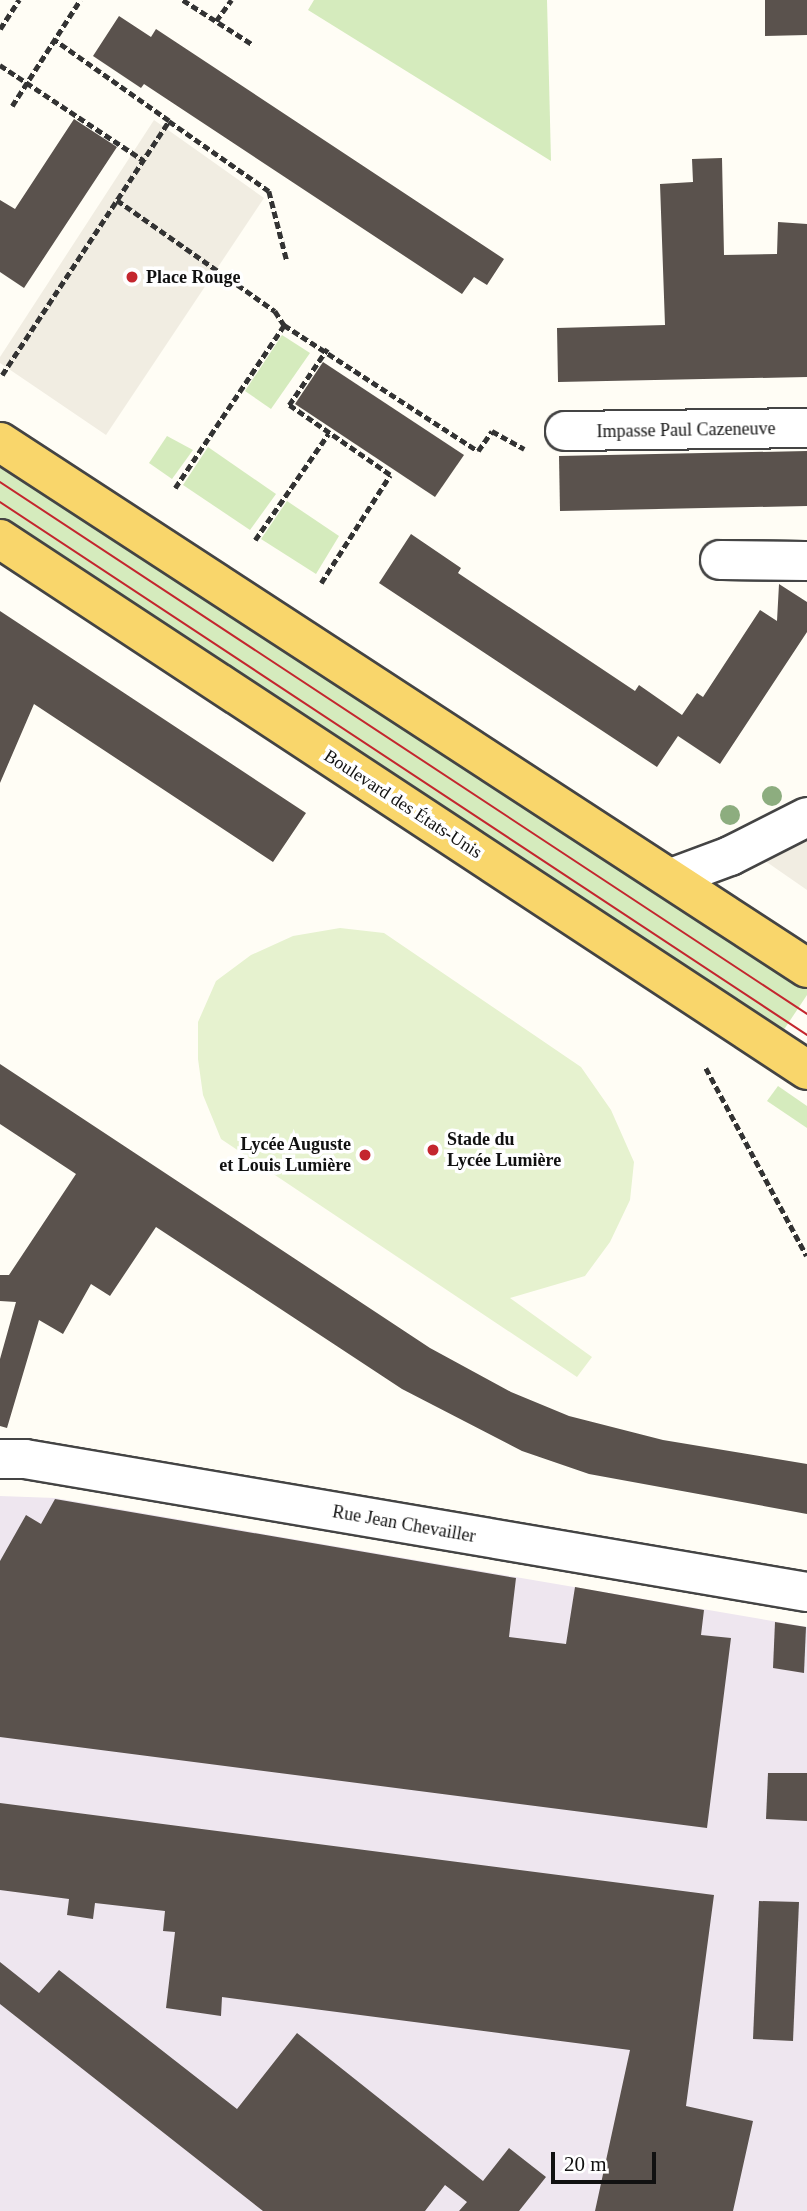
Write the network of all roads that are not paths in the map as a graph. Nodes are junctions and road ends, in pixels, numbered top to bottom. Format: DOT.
graph roads {
  1 [pos="807,428"];
  2 [pos="565,431"];
  3 [pos="0,442"];
  4 [pos="0,539"];
  5 [pos="720,560"];
  6 [pos="807,561"];
  7 [pos="807,817"];
  8 [pos="671,878"];
  9 [pos="807,968"];
  10 [pos="807,1070"];
  11 [pos="0,1459"];
  12 [pos="807,1592"];
  1 -- 2 [label="street, Impasse Paul Cazeneuve"];
  3 -- 8 [label="main road"];
  4 -- 10 [label="main road, Boulevard des États-Unis"];
  5 -- 6 [label="street"];
  7 -- 8 [label="street"];
  8 -- 9 [label="main road"];
  11 -- 12 [label="street, Rue Jean Chevailler"];
}
